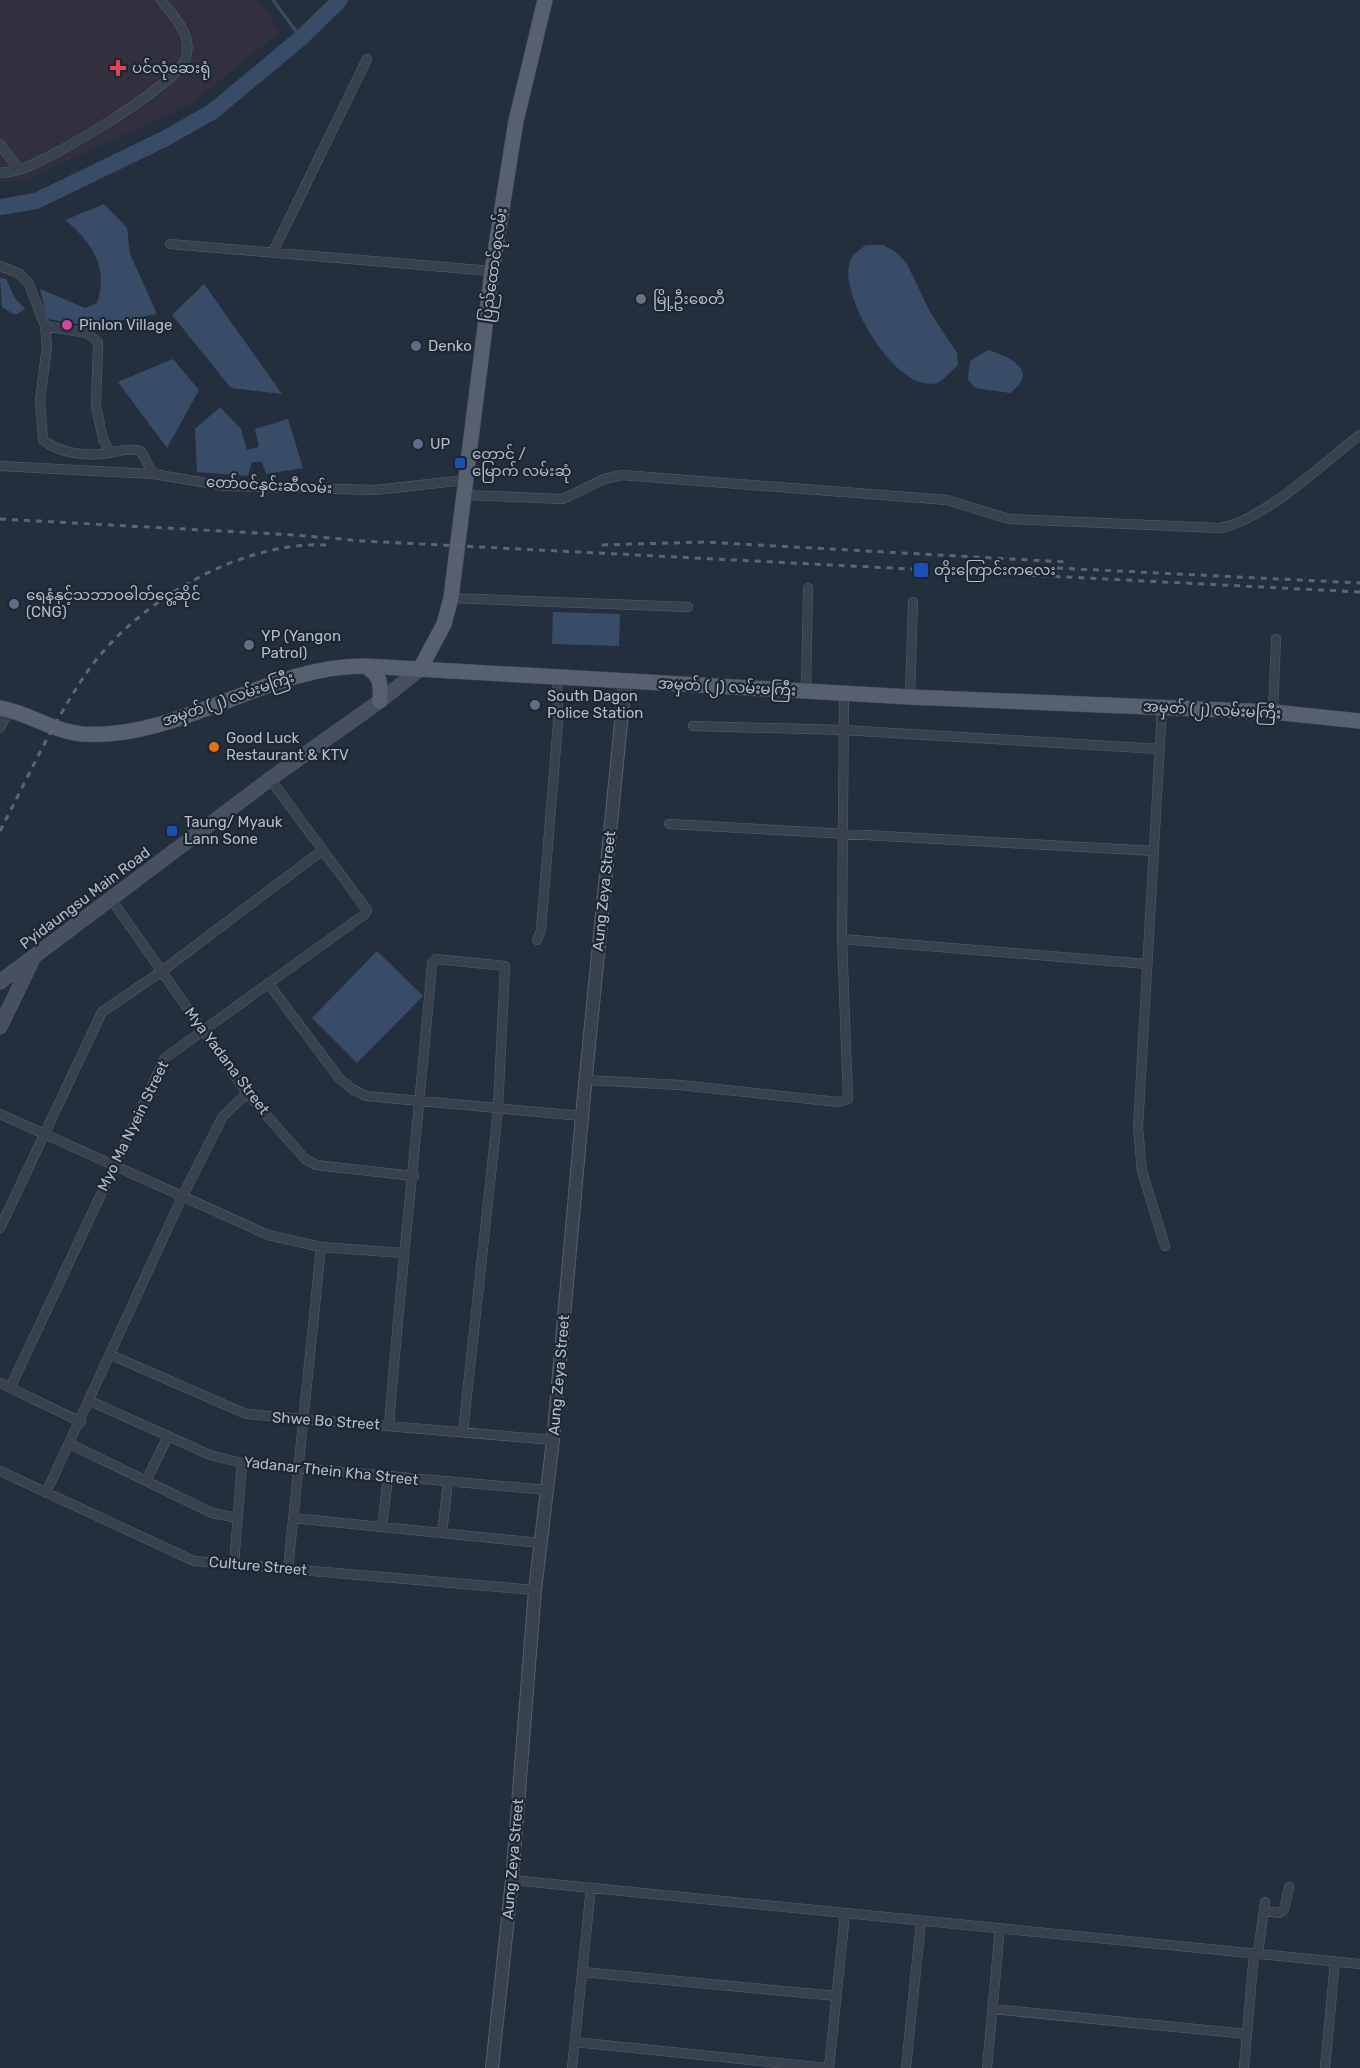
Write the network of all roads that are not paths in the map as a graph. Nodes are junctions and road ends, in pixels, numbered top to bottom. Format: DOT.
graph roads {
  1 [pos="161,0"];
  2 [pos="545,0"];
  3 [pos="367,58"];
  4 [pos="0,144"];
  5 [pos="19,170"];
  6 [pos="0,173"];
  7 [pos="170,244"];
  8 [pos="273,252"];
  9 [pos="0,266"];
  10 [pos="492,271"];
  11 [pos="45,326"];
  12 [pos="1360,435"];
  13 [pos="110,453"];
  14 [pos="0,466"];
  15 [pos="153,474"];
  16 [pos="465,488"];
  17 [pos="808,588"];
  18 [pos="451,598"];
  19 [pos="913,602"];
  20 [pos="688,608"];
  21 [pos="1276,639"];
  22 [pos="365,666"];
  23 [pos="420,669"];
  24 [pos="557,678"];
  25 [pos="625,682"];
  26 [pos="806,692"];
  27 [pos="844,694"];
  28 [pos="910,697"];
  29 [pos="380,701"];
  30 [pos="4,708"];
  31 [pos="1162,708"];
  32 [pos="1273,712"];
  33 [pos="1360,721"];
  34 [pos="693,726"];
  35 [pos="0,728"];
  36 [pos="843,730"];
  37 [pos="1160,749"];
  38 [pos="270,779"];
  39 [pos="669,824"];
  40 [pos="843,832"];
  41 [pos="323,850"];
  42 [pos="1154,851"];
  43 [pos="111,899"];
  44 [pos="842,939"];
  45 [pos="537,940"];
  46 [pos="33,959"];
  47 [pos="1147,964"];
  48 [pos="162,971"];
  49 [pos="0,982"];
  50 [pos="268,982"];
  51 [pos="0,1027"];
  52 [pos="203,1030"];
  53 [pos="586,1080"];
  54 [pos="247,1093"];
  55 [pos="420,1103"];
  56 [pos="498,1110"];
  57 [pos="0,1114"];
  58 [pos="582,1116"];
  59 [pos="44,1134"];
  60 [pos="113,1164"];
  61 [pos="414,1176"];
  62 [pos="182,1197"];
  63 [pos="0,1227"];
  64 [pos="1166,1246"];
  65 [pos="321,1247"];
  66 [pos="403,1253"];
  67 [pos="111,1355"];
  68 [pos="0,1383"];
  69 [pos="10,1388"];
  70 [pos="90,1401"];
  71 [pos="304,1420"];
  72 [pos="81,1422"];
  73 [pos="389,1426"];
  74 [pos="463,1432"];
  75 [pos="168,1436"];
  76 [pos="554,1440"];
  77 [pos="70,1444"];
  78 [pos="242,1463"];
  79 [pos="299,1469"];
  80 [pos="0,1471"];
  81 [pos="388,1477"];
  82 [pos="146,1481"];
  83 [pos="448,1482"];
  84 [pos="548,1490"];
  85 [pos="46,1493"];
  86 [pos="238,1518"];
  87 [pos="293,1518"];
  88 [pos="382,1527"];
  89 [pos="442,1533"];
  90 [pos="540,1543"];
  91 [pos="234,1564"];
  92 [pos="288,1569"];
  93 [pos="535,1590"];
  94 [pos="512,1880"];
  95 [pos="1289,1887"];
  96 [pos="591,1888"];
  97 [pos="845,1914"];
  98 [pos="921,1921"];
  99 [pos="999,1928"];
  100 [pos="1256,1953"];
  101 [pos="1335,1962"];
  102 [pos="1360,1964"];
  103 [pos="582,1972"];
  104 [pos="837,1996"];
  105 [pos="992,2009"];
  106 [pos="1247,2034"];
  107 [pos="575,2042"];
  108 [pos="492,2068"];
  109 [pos="572,2068"];
  110 [pos="827,2068"];
  111 [pos="906,2068"];
  112 [pos="987,2068"];
  113 [pos="1244,2068"];
  114 [pos="1325,2068"];
  1 -- 5 [label="street"];
  2 -- 10 [label="main road, ပြည်ထောင်စုလမ်း"];
  3 -- 8 [label="street"];
  4 -- 5 [label="street"];
  5 -- 6 [label="street"];
  7 -- 8 [label="street"];
  8 -- 10 [label="street"];
  9 -- 11 [label="street"];
  10 -- 16 [label="main road, ပြည်ထောင်စုလမ်း"];
  11 -- 13 [label="street"];
  11 -- 13 [label="street"];
  12 -- 16 [label="street, တော်ဝင်နှင်းဆီလမ်း"];
  13 -- 15 [label="street"];
  14 -- 15 [label="street, တော်ဝင်နှင်းဆီလမ်း"];
  15 -- 16 [label="street, တော်ဝင်နှင်းဆီလမ်း"];
  16 -- 18 [label="main road, ပြည်ထောင်စုလမ်း"];
  17 -- 26 [label="street"];
  18 -- 20 [label="street"];
  18 -- 23 [label="main road, ပြည်ထောင်စုလမ်း"];
  19 -- 28 [label="street"];
  21 -- 32 [label="street"];
  22 -- 23 [label="main road, အမှတ် (၂) လမ်းမကြီး"];
  22 -- 29 [label="main road"];
  22 -- 30 [label="main road, အမှတ် (၂) လမ်းမကြီး"];
  23 -- 24 [label="main road, အမှတ် (၂) လမ်းမကြီး"];
  23 -- 29 [label="main road, Pyidaungsu Main Road"];
  24 -- 25 [label="main road, အမှတ် (၂) လမ်းမကြီး"];
  24 -- 45 [label="street"];
  25 -- 26 [label="main road, အမှတ် (၂) လမ်းမကြီး"];
  25 -- 53 [label="street, Aung Zeya Street"];
  26 -- 27 [label="main road, အမှတ် (၂) လမ်းမကြီး"];
  27 -- 28 [label="main road, အမှတ် (၂) လမ်းမကြီး"];
  27 -- 36 [label="street"];
  28 -- 31 [label="main road, အမှတ် (၂) လမ်းမကြီး"];
  29 -- 38 [label="main road, Pyidaungsu Main Road"];
  30 -- 35 [label="street"];
  31 -- 32 [label="main road, အမှတ် (၂) လမ်းမကြီး"];
  31 -- 37 [label="street"];
  32 -- 33 [label="main road, အမှတ် (၂) လမ်းမကြီး"];
  34 -- 36 [label="street"];
  36 -- 37 [label="street"];
  36 -- 40 [label="street"];
  37 -- 42 [label="street"];
  38 -- 41 [label="street"];
  38 -- 43 [label="main road, Pyidaungsu Main Road"];
  39 -- 40 [label="street"];
  40 -- 42 [label="street"];
  40 -- 44 [label="street"];
  41 -- 48 [label="street"];
  41 -- 50 [label="street, Myo Ma Nyein Street"];
  42 -- 47 [label="street"];
  43 -- 46 [label="main road, Pyidaungsu Main Road"];
  43 -- 48 [label="street, Mya Yadana Street"];
  44 -- 47 [label="street"];
  44 -- 53 [label="street"];
  46 -- 49 [label="main road, Pyidaungsu Main Road"];
  46 -- 51 [label="main road"];
  47 -- 64 [label="street"];
  48 -- 52 [label="street, Mya Yadana Street"];
  48 -- 59 [label="street"];
  50 -- 52 [label="street, Myo Ma Nyein Street"];
  50 -- 55 [label="street"];
  52 -- 54 [label="street, Mya Yadana Street"];
  52 -- 60 [label="street, Myo Ma Nyein Street"];
  53 -- 58 [label="street, Aung Zeya Street"];
  54 -- 61 [label="street, Mya Yadana Street"];
  54 -- 62 [label="street"];
  55 -- 56 [label="street"];
  55 -- 56 [label="street"];
  55 -- 61 [label="street"];
  56 -- 58 [label="street"];
  56 -- 74 [label="street"];
  57 -- 59 [label="street"];
  58 -- 76 [label="street, Aung Zeya Street"];
  59 -- 60 [label="street"];
  59 -- 63 [label="street"];
  60 -- 62 [label="street"];
  60 -- 69 [label="street, Myo Ma Nyein Street"];
  61 -- 66 [label="street"];
  62 -- 65 [label="street"];
  62 -- 67 [label="street"];
  65 -- 66 [label="street"];
  65 -- 71 [label="street"];
  66 -- 73 [label="street"];
  67 -- 70 [label="street"];
  67 -- 71 [label="street, Shwe Bo Street"];
  68 -- 69 [label="street"];
  69 -- 72 [label="street"];
  70 -- 72 [label="street"];
  70 -- 75 [label="street, Yadanar Thein Kha Street"];
  71 -- 73 [label="street, Shwe Bo Street"];
  71 -- 79 [label="street"];
  72 -- 77 [label="street"];
  73 -- 74 [label="street, Shwe Bo Street"];
  74 -- 76 [label="street, Shwe Bo Street"];
  75 -- 78 [label="street, Yadanar Thein Kha Street"];
  75 -- 82 [label="street"];
  76 -- 84 [label="street, Aung Zeya Street"];
  77 -- 82 [label="street"];
  77 -- 85 [label="street"];
  78 -- 79 [label="street, Yadanar Thein Kha Street"];
  78 -- 86 [label="street"];
  79 -- 81 [label="street, Yadanar Thein Kha Street"];
  79 -- 87 [label="street"];
  80 -- 85 [label="street, Culture Street"];
  81 -- 83 [label="street, Yadanar Thein Kha Street"];
  81 -- 88 [label="street"];
  82 -- 86 [label="street"];
  83 -- 84 [label="street, Yadanar Thein Kha Street"];
  83 -- 89 [label="street"];
  84 -- 90 [label="street, Aung Zeya Street"];
  85 -- 91 [label="street, Culture Street"];
  86 -- 91 [label="street"];
  87 -- 88 [label="street"];
  87 -- 92 [label="street"];
  88 -- 89 [label="street"];
  89 -- 90 [label="street"];
  90 -- 93 [label="street, Aung Zeya Street"];
  91 -- 92 [label="street, Culture Street"];
  92 -- 93 [label="street, Culture Street"];
  93 -- 94 [label="street, Aung Zeya Street"];
  94 -- 96 [label="street"];
  94 -- 108 [label="street, Aung Zeya Street"];
  95 -- 100 [label="street"];
  96 -- 97 [label="street"];
  96 -- 103 [label="street"];
  97 -- 98 [label="street"];
  97 -- 104 [label="street"];
  98 -- 99 [label="street"];
  98 -- 111 [label="street"];
  99 -- 100 [label="street"];
  99 -- 105 [label="street"];
  100 -- 101 [label="street"];
  100 -- 106 [label="street"];
  101 -- 102 [label="street"];
  101 -- 114 [label="street"];
  103 -- 104 [label="street"];
  103 -- 107 [label="street"];
  104 -- 110 [label="street"];
  105 -- 106 [label="street"];
  105 -- 112 [label="street"];
  106 -- 113 [label="street"];
  107 -- 109 [label="street"];
  107 -- 110 [label="street"];
}
